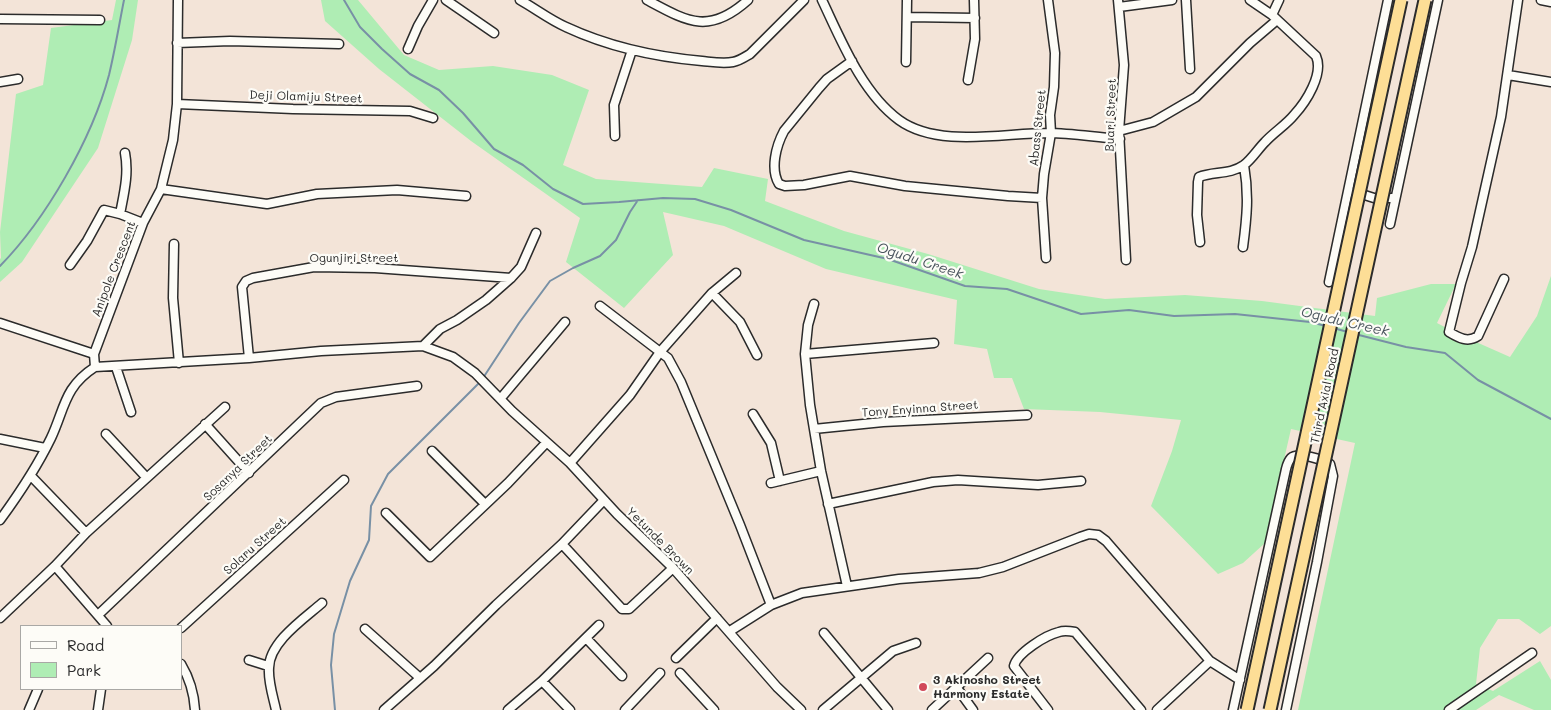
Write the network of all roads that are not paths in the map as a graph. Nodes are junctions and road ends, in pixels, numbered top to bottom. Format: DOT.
graph roads {
  1 [pos="178,0"];
  2 [pos="433,0"];
  3 [pos="446,0"];
  4 [pos="520,0"];
  5 [pos="647,0"];
  6 [pos="748,0"];
  7 [pos="804,0"];
  8 [pos="822,0"];
  9 [pos="907,0"];
  10 [pos="974,0"];
  11 [pos="1048,0"];
  12 [pos="1172,0"];
  13 [pos="1186,0"];
  14 [pos="1250,0"];
  15 [pos="1279,0"];
  16 [pos="1388,0"];
  17 [pos="1401,0"];
  18 [pos="1425,0"];
  19 [pos="1438,0"];
  20 [pos="1518,0"];
  21 [pos="1541,0"];
  22 [pos="1551,2"];
  23 [pos="1118,3"];
  24 [pos="908,17"];
  25 [pos="1275,17"];
  26 [pos="974,18"];
  27 [pos="0,19"];
  28 [pos="100,20"];
  29 [pos="494,33"];
  30 [pos="177,43"];
  31 [pos="339,44"];
  32 [pos="408,49"];
  33 [pos="632,50"];
  34 [pos="852,61"];
  35 [pos="906,62"];
  36 [pos="1190,69"];
  37 [pos="1508,75"];
  38 [pos="18,79"];
  39 [pos="968,80"];
  40 [pos="0,82"];
  41 [pos="1551,82"];
  42 [pos="177,104"];
  43 [pos="433,118"];
  44 [pos="1119,131"];
  45 [pos="1051,133"];
  46 [pos="615,136"];
  47 [pos="1120,139"];
  48 [pos="125,153"];
  49 [pos="1244,164"];
  50 [pos="161,189"];
  51 [pos="1348,189"];
  52 [pos="466,196"];
  53 [pos="1042,198"];
  54 [pos="1395,198"];
  55 [pos="120,214"];
  56 [pos="143,223"];
  57 [pos="1390,224"];
  58 [pos="536,233"];
  59 [pos="1200,242"];
  60 [pos="174,244"];
  61 [pos="1244,247"];
  62 [pos="1046,258"];
  63 [pos="1126,260"];
  64 [pos="70,265"];
  65 [pos="736,273"];
  66 [pos="511,278"];
  67 [pos="1504,279"];
  68 [pos="1329,282"];
  69 [pos="712,293"];
  70 [pos="814,304"];
  71 [pos="600,306"];
  72 [pos="565,322"];
  73 [pos="0,323"];
  74 [pos="934,343"];
  75 [pos="423,346"];
  76 [pos="660,352"];
  77 [pos="94,354"];
  78 [pos="805,354"];
  79 [pos="757,355"];
  80 [pos="250,358"];
  81 [pos="179,362"];
  82 [pos="95,367"];
  83 [pos="116,367"];
  84 [pos="417,386"];
  85 [pos="499,396"];
  86 [pos="225,407"];
  87 [pos="131,412"];
  88 [pos="753,414"];
  89 [pos="1027,415"];
  90 [pos="205,424"];
  91 [pos="814,429"];
  92 [pos="106,434"];
  93 [pos="0,439"];
  94 [pos="546,443"];
  95 [pos="45,448"];
  96 [pos="432,451"];
  97 [pos="570,463"];
  98 [pos="820,471"];
  99 [pos="249,472"];
  100 [pos="31,476"];
  101 [pos="146,477"];
  102 [pos="344,480"];
  103 [pos="780,481"];
  104 [pos="1080,481"];
  105 [pos="771,483"];
  106 [pos="604,500"];
  107 [pos="485,504"];
  108 [pos="828,504"];
  109 [pos="386,514"];
  110 [pos="0,520"];
  111 [pos="86,534"];
  112 [pos="562,544"];
  113 [pos="55,566"];
  114 [pos="673,568"];
  115 [pos="847,586"];
  116 [pos="322,603"];
  117 [pos="771,605"];
  118 [pos="98,615"];
  119 [pos="0,618"];
  120 [pos="717,618"];
  121 [pos="106,625"];
  122 [pos="599,625"];
  123 [pos="182,627"];
  124 [pos="365,629"];
  125 [pos="730,631"];
  126 [pos="824,634"];
  127 [pos="586,638"];
  128 [pos="916,643"];
  129 [pos="1532,653"];
  130 [pos="676,658"];
  131 [pos="988,658"];
  132 [pos="249,660"];
  133 [pos="1210,661"];
  134 [pos="182,666"];
  135 [pos="268,666"];
  136 [pos="660,672"];
  137 [pos="680,673"];
  138 [pos="622,676"];
  139 [pos="860,677"];
  140 [pos="420,678"];
  141 [pos="1240,680"];
  142 [pos="542,681"];
  143 [pos="957,688"];
  144 [pos="38,690"];
  145 [pos="101,690"];
  146 [pos="29,710"];
  147 [pos="98,710"];
  148 [pos="195,710"];
  149 [pos="276,710"];
  150 [pos="384,710"];
  151 [pos="508,710"];
  152 [pos="570,710"];
  153 [pos="625,710"];
  154 [pos="714,710"];
  155 [pos="800,710"];
  156 [pos="823,710"];
  157 [pos="888,710"];
  158 [pos="932,710"];
  159 [pos="974,710"];
  160 [pos="1048,710"];
  161 [pos="1141,710"];
  162 [pos="1157,710"];
  163 [pos="1233,710"];
  164 [pos="1247,710"];
  165 [pos="1270,710"];
  166 [pos="1286,710"];
  167 [pos="1449,710"];
  1 -- 30 [label="street, Anipole Crescent"];
  2 -- 32 [label="street"];
  3 -- 29 [label="street"];
  4 -- 33 [label="street"];
  5 -- 6 [label="street"];
  7 -- 33 [label="street"];
  8 -- 34 [label="street"];
  9 -- 24 [label="street"];
  10 -- 26 [label="street"];
  11 -- 45 [label="street, Abass Street"];
  12 -- 23 [label="street"];
  13 -- 36 [label="street"];
  14 -- 25 [label="street"];
  15 -- 25 [label="street"];
  16 -- 51 [label="street"];
  17 -- 164 [label="highway, Third Axial Road, bridge"];
  18 -- 165 [label="highway, Third Axial Road, bridge"];
  19 -- 54 [label="street"];
  20 -- 37 [label="street"];
  21 -- 22 [label="street"];
  23 -- 44 [label="street, Buari Street"];
  24 -- 26 [label="street"];
  24 -- 35 [label="street"];
  25 -- 44 [label="street"];
  25 -- 49 [label="street"];
  26 -- 39 [label="street"];
  27 -- 28 [label="street"];
  30 -- 31 [label="street"];
  30 -- 42 [label="street, Anipole Crescent"];
  33 -- 46 [label="street"];
  34 -- 45 [label="street"];
  34 -- 53 [label="street"];
  37 -- 41 [label="street"];
  37 -- 67 [label="street"];
  38 -- 40 [label="street"];
  42 -- 43 [label="street, Deji Olamiju Street"];
  42 -- 50 [label="street, Anipole Crescent"];
  44 -- 47 [label="street, Buari Street"];
  45 -- 47 [label="street"];
  45 -- 53 [label="street, Abass Street"];
  47 -- 63 [label="street, Buari Street"];
  48 -- 55 [label="street"];
  49 -- 59 [label="street"];
  49 -- 61 [label="street"];
  50 -- 52 [label="street"];
  50 -- 56 [label="street, Anipole Crescent"];
  51 -- 54 [label="street"];
  51 -- 68 [label="street"];
  53 -- 62 [label="street, Abass Street"];
  54 -- 57 [label="street"];
  55 -- 56 [label="street"];
  55 -- 64 [label="street"];
  56 -- 77 [label="street, Anipole Crescent"];
  58 -- 66 [label="street"];
  60 -- 81 [label="street"];
  65 -- 69 [label="street"];
  66 -- 75 [label="street"];
  66 -- 80 [label="street, Ogunjiri Street"];
  69 -- 76 [label="street"];
  69 -- 79 [label="street"];
  70 -- 78 [label="street"];
  71 -- 76 [label="street"];
  72 -- 85 [label="street"];
  73 -- 77 [label="street"];
  74 -- 78 [label="street"];
  75 -- 80 [label="street"];
  75 -- 85 [label="street, Yetunde Brown"];
  76 -- 97 [label="street"];
  76 -- 117 [label="street"];
  77 -- 82 [label="street, Anipole Crescent"];
  78 -- 91 [label="street"];
  80 -- 81 [label="street"];
  81 -- 83 [label="street"];
  82 -- 83 [label="street"];
  82 -- 95 [label="street"];
  83 -- 87 [label="street"];
  84 -- 99 [label="street, Sosanya Street"];
  85 -- 94 [label="street, Yetunde Brown"];
  86 -- 90 [label="street"];
  88 -- 103 [label="street"];
  89 -- 91 [label="street, Tony Enyinna Street"];
  90 -- 99 [label="street"];
  90 -- 101 [label="street"];
  91 -- 98 [label="street"];
  92 -- 101 [label="street"];
  93 -- 95 [label="street"];
  94 -- 97 [label="street, Yetunde Brown"];
  94 -- 107 [label="street"];
  95 -- 100 [label="street"];
  96 -- 107 [label="street"];
  97 -- 106 [label="street, Yetunde Brown"];
  98 -- 103 [label="street"];
  98 -- 108 [label="street"];
  99 -- 118 [label="street, Sosanya Street"];
  100 -- 110 [label="street"];
  100 -- 111 [label="street"];
  101 -- 111 [label="street"];
  102 -- 123 [label="street, Solaru Street"];
  103 -- 105 [label="street"];
  104 -- 108 [label="street"];
  106 -- 112 [label="street"];
  106 -- 114 [label="street, Yetunde Brown"];
  107 -- 109 [label="street"];
  108 -- 115 [label="street"];
  111 -- 113 [label="street"];
  112 -- 114 [label="street"];
  112 -- 140 [label="street"];
  113 -- 118 [label="street"];
  113 -- 119 [label="street"];
  114 -- 120 [label="street, Yetunde Brown"];
  115 -- 117 [label="street"];
  115 -- 133 [label="street"];
  116 -- 135 [label="street"];
  117 -- 125 [label="street"];
  118 -- 121 [label="street"];
  120 -- 125 [label="street, Yetunde Brown"];
  120 -- 130 [label="street"];
  122 -- 127 [label="street"];
  124 -- 140 [label="street"];
  125 -- 155 [label="street, Yetunde Brown"];
  126 -- 139 [label="street"];
  127 -- 138 [label="street"];
  127 -- 142 [label="street"];
  128 -- 139 [label="street"];
  129 -- 167 [label="street"];
  131 -- 143 [label="street"];
  132 -- 135 [label="street"];
  133 -- 141 [label="street"];
  133 -- 162 [label="street"];
  134 -- 148 [label="street"];
  135 -- 149 [label="street"];
  136 -- 153 [label="street"];
  137 -- 154 [label="street"];
  139 -- 156 [label="street"];
  139 -- 157 [label="street"];
  140 -- 150 [label="street"];
  141 -- 163 [label="street"];
  141 -- 166 [label="street"];
  142 -- 151 [label="street"];
  142 -- 152 [label="street"];
  143 -- 158 [label="street"];
  143 -- 159 [label="street"];
  144 -- 146 [label="street"];
  145 -- 147 [label="street"];
  160 -- 161 [label="street"];
}
